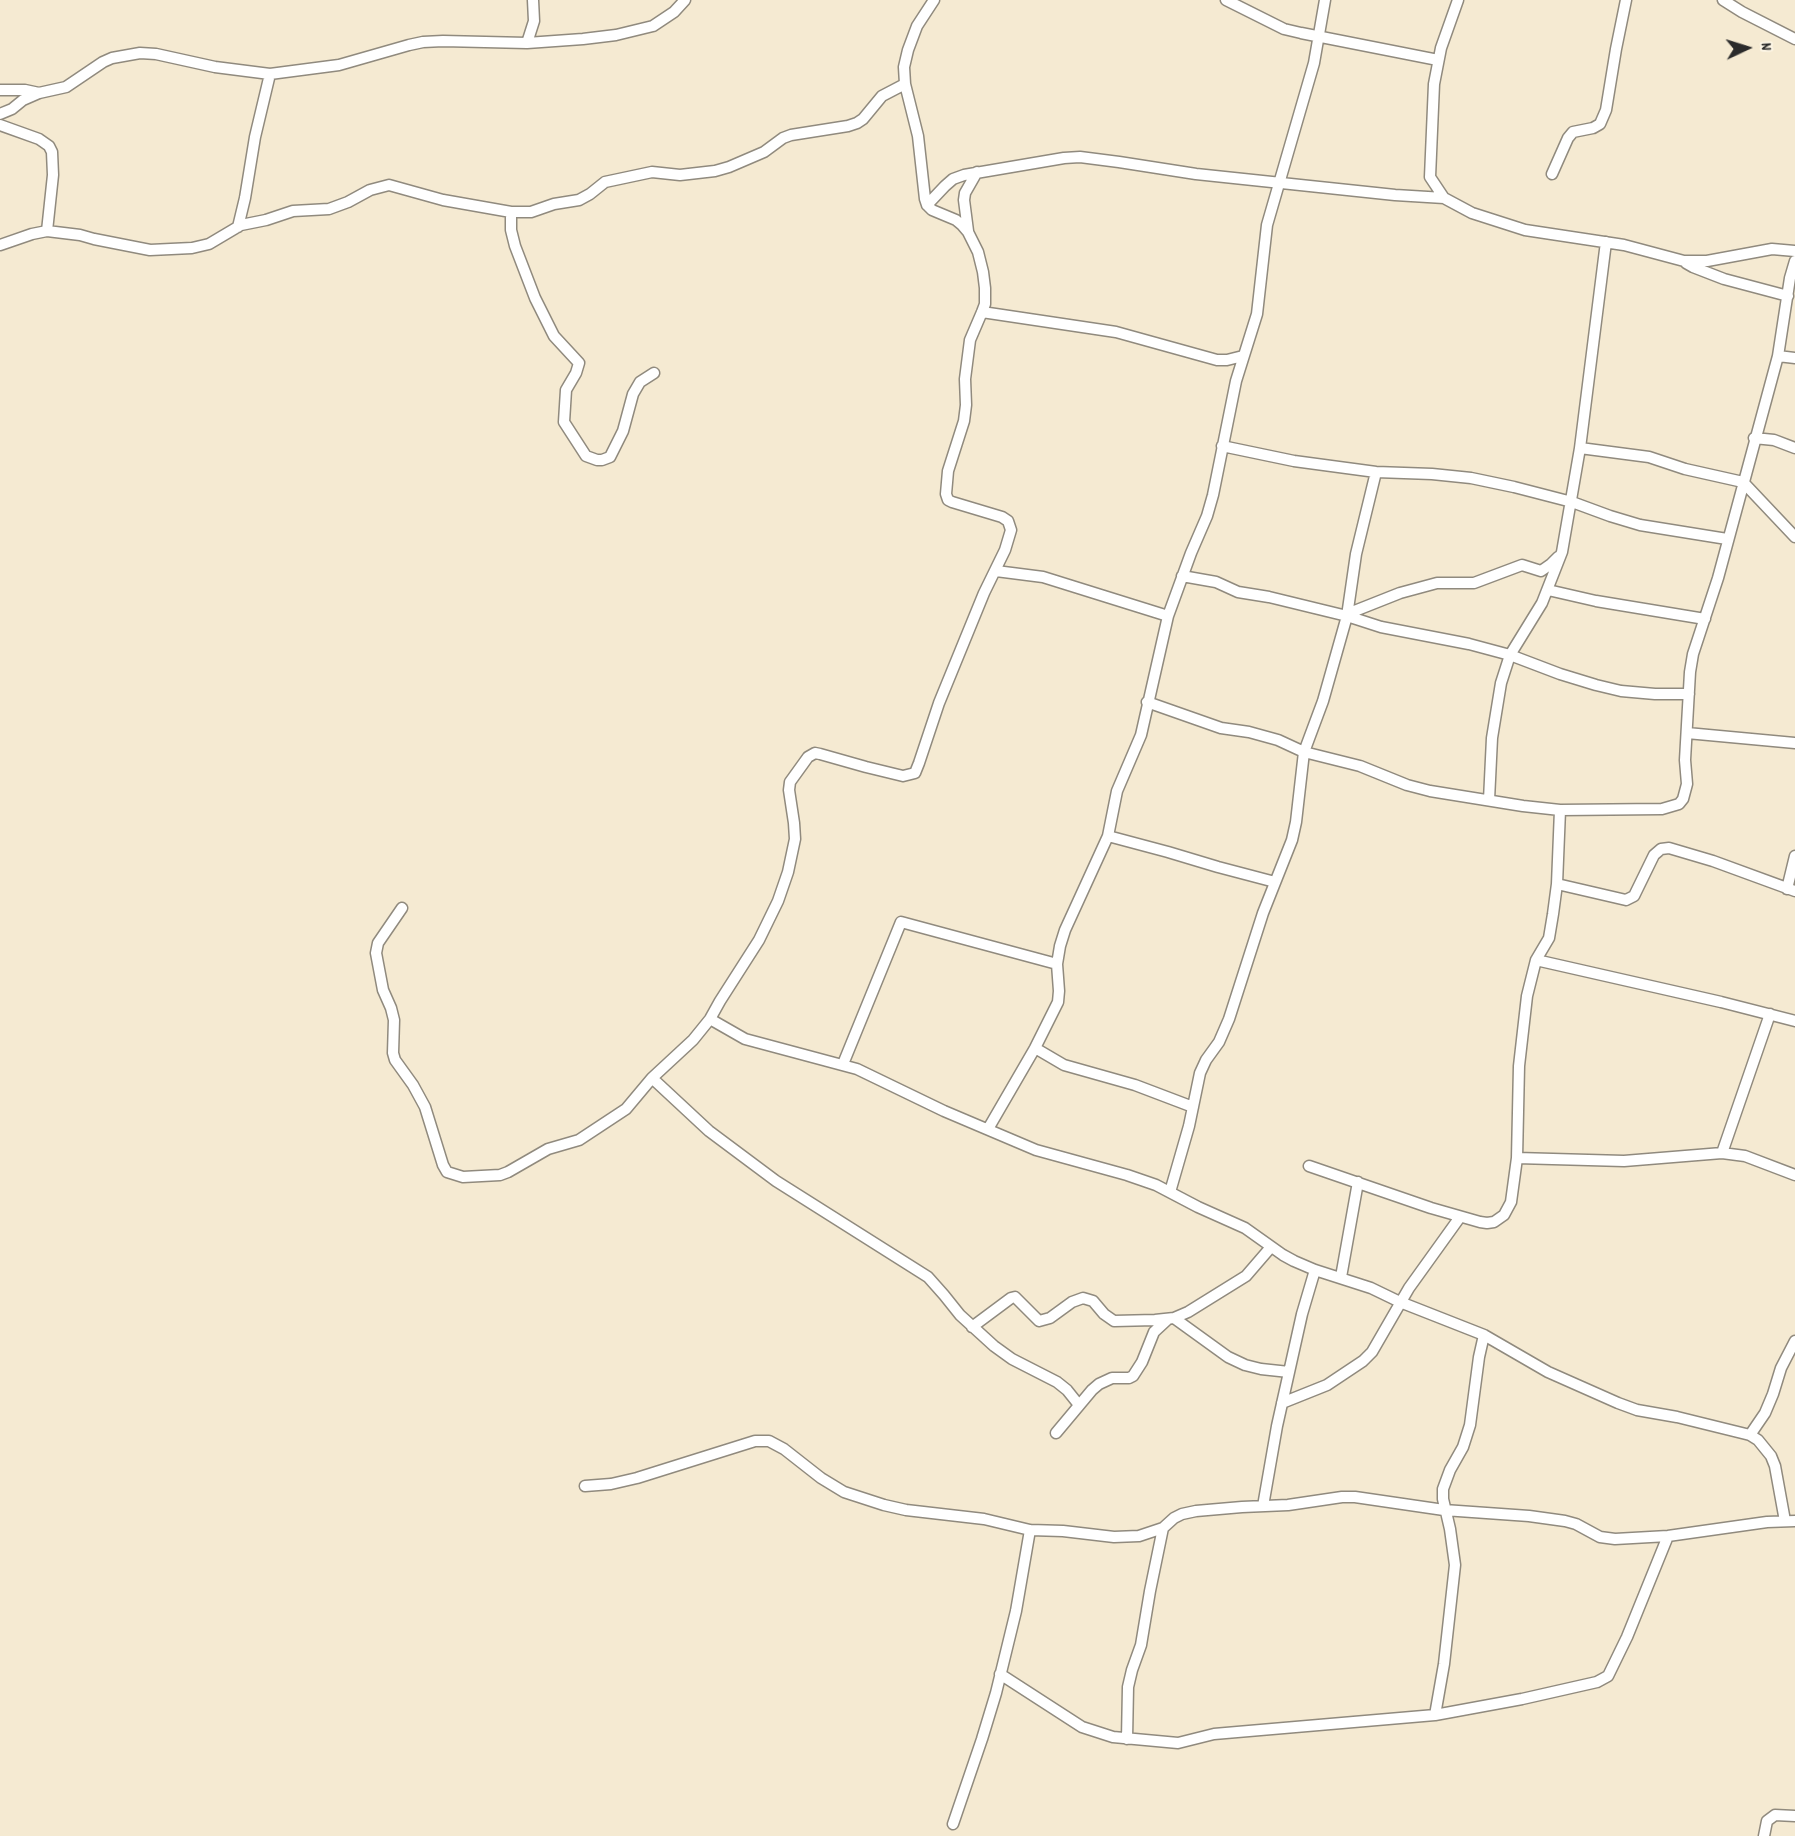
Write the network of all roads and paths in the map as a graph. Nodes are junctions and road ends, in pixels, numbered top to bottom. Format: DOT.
graph roads {
  1 [pos="533,0"];
  2 [pos="685,0"];
  3 [pos="934,0"];
  4 [pos="1226,0"];
  5 [pos="1325,0"];
  6 [pos="1458,0"];
  7 [pos="1626,0"];
  8 [pos="1722,0"];
  9 [pos="1318,36"];
  10 [pos="1795,39"];
  11 [pos="527,43"];
  12 [pos="1438,60"];
  13 [pos="270,74"];
  14 [pos="905,84"];
  15 [pos="0,90"];
  16 [pos="39,93"];
  17 [pos="0,114"];
  18 [pos="0,125"];
  19 [pos="978,172"];
  20 [pos="1552,174"];
  21 [pos="1280,183"];
  22 [pos="1444,198"];
  23 [pos="927,205"];
  24 [pos="510,212"];
  25 [pos="238,227"];
  26 [pos="47,231"];
  27 [pos="968,232"];
  28 [pos="1606,242"];
  29 [pos="0,245"];
  30 [pos="1795,252"];
  31 [pos="1684,261"];
  32 [pos="1795,261"];
  33 [pos="1788,296"];
  34 [pos="982,312"];
  35 [pos="1243,356"];
  36 [pos="1778,356"];
  37 [pos="1795,358"];
  38 [pos="654,373"];
  39 [pos="1754,438"];
  40 [pos="1222,446"];
  41 [pos="1580,448"];
  42 [pos="1795,448"];
  43 [pos="1376,472"];
  44 [pos="1743,482"];
  45 [pos="1572,502"];
  46 [pos="1795,537"];
  47 [pos="1727,538"];
  48 [pos="1562,552"];
  49 [pos="996,571"];
  50 [pos="1182,576"];
  51 [pos="1548,590"];
  52 [pos="1347,615"];
  53 [pos="1168,616"];
  54 [pos="1705,619"];
  55 [pos="1510,655"];
  56 [pos="1689,694"];
  57 [pos="1147,702"];
  58 [pos="1688,733"];
  59 [pos="1795,743"];
  60 [pos="1304,752"];
  61 [pos="1488,801"];
  62 [pos="1560,810"];
  63 [pos="1108,836"];
  64 [pos="1795,856"];
  65 [pos="1275,882"];
  66 [pos="1557,884"];
  67 [pos="1791,890"];
  68 [pos="402,908"];
  69 [pos="1536,960"];
  70 [pos="1057,964"];
  71 [pos="1770,1014"];
  72 [pos="710,1019"];
  73 [pos="1795,1021"];
  74 [pos="1035,1048"];
  75 [pos="843,1064"];
  76 [pos="652,1078"];
  77 [pos="1193,1107"];
  78 [pos="988,1129"];
  79 [pos="1722,1154"];
  80 [pos="1517,1158"];
  81 [pos="1309,1166"];
  82 [pos="1795,1175"];
  83 [pos="1358,1182"];
  84 [pos="1170,1192"];
  85 [pos="1460,1217"];
  86 [pos="1272,1248"];
  87 [pos="1315,1270"];
  88 [pos="1341,1277"];
  89 [pos="1400,1302"];
  90 [pos="1171,1319"];
  91 [pos="972,1327"];
  92 [pos="1484,1335"];
  93 [pos="1795,1341"];
  94 [pos="1289,1372"];
  95 [pos="1282,1402"];
  96 [pos="1079,1405"];
  97 [pos="1056,1433"];
  98 [pos="1750,1435"];
  99 [pos="585,1486"];
  100 [pos="1263,1506"];
  101 [pos="1444,1510"];
  102 [pos="1790,1521"];
  103 [pos="1163,1528"];
  104 [pos="1030,1530"];
  105 [pos="1668,1536"];
  106 [pos="1000,1674"];
  107 [pos="1435,1715"];
  108 [pos="1127,1739"];
  109 [pos="1795,1816"];
  110 [pos="953,1824"];
  111 [pos="1764,1836"];
  1 -- 11 [label="street"];
  2 -- 11 [label="street"];
  3 -- 14 [label="street"];
  4 -- 9 [label="street"];
  5 -- 9 [label="street"];
  6 -- 12 [label="street"];
  7 -- 20 [label="street"];
  8 -- 10 [label="street"];
  9 -- 12 [label="street"];
  9 -- 21 [label="street"];
  11 -- 13 [label="street"];
  12 -- 22 [label="street"];
  13 -- 16 [label="street"];
  13 -- 25 [label="street"];
  14 -- 23 [label="street"];
  14 -- 24 [label="street"];
  15 -- 16 [label="street"];
  16 -- 17 [label="street"];
  18 -- 26 [label="street"];
  19 -- 21 [label="street"];
  19 -- 23 [label="street"];
  19 -- 27 [label="street"];
  21 -- 22 [label="street"];
  21 -- 35 [label="street"];
  22 -- 28 [label="street"];
  23 -- 27 [label="street"];
  24 -- 25 [label="street"];
  24 -- 38 [label="street"];
  25 -- 26 [label="street"];
  26 -- 29 [label="street"];
  27 -- 34 [label="street"];
  28 -- 31 [label="street"];
  28 -- 41 [label="street"];
  30 -- 31 [label="street"];
  31 -- 33 [label="street"];
  32 -- 33 [label="street"];
  33 -- 36 [label="street"];
  34 -- 35 [label="street"];
  34 -- 49 [label="street"];
  35 -- 40 [label="street"];
  36 -- 37 [label="street"];
  36 -- 39 [label="street"];
  39 -- 42 [label="street"];
  39 -- 44 [label="street"];
  40 -- 43 [label="street"];
  40 -- 50 [label="street"];
  41 -- 44 [label="street"];
  41 -- 45 [label="street"];
  43 -- 45 [label="street"];
  43 -- 52 [label="street"];
  44 -- 46 [label="street"];
  44 -- 47 [label="street"];
  45 -- 47 [label="street"];
  45 -- 48 [label="street"];
  47 -- 54 [label="street"];
  48 -- 51 [label="street"];
  48 -- 52 [label="street"];
  49 -- 53 [label="street"];
  49 -- 72 [label="street"];
  50 -- 52 [label="street"];
  50 -- 53 [label="street"];
  51 -- 54 [label="street"];
  51 -- 55 [label="street"];
  52 -- 55 [label="street"];
  52 -- 60 [label="street"];
  53 -- 57 [label="street"];
  54 -- 56 [label="street"];
  55 -- 56 [label="street"];
  55 -- 61 [label="street"];
  56 -- 58 [label="street"];
  57 -- 60 [label="street"];
  57 -- 63 [label="street"];
  58 -- 59 [label="street"];
  58 -- 62 [label="street"];
  60 -- 61 [label="street"];
  60 -- 65 [label="street"];
  61 -- 62 [label="street"];
  62 -- 66 [label="street"];
  63 -- 65 [label="street"];
  63 -- 70 [label="street"];
  64 -- 67 [label="street"];
  65 -- 77 [label="street"];
  66 -- 67 [label="street"];
  66 -- 69 [label="street"];
  68 -- 76 [label="street"];
  69 -- 71 [label="street"];
  69 -- 80 [label="street"];
  70 -- 74 [label="street"];
  70 -- 75 [label="street"];
  71 -- 73 [label="street"];
  71 -- 79 [label="street"];
  72 -- 75 [label="street"];
  72 -- 76 [label="street"];
  74 -- 77 [label="street"];
  74 -- 78 [label="street"];
  75 -- 78 [label="street"];
  76 -- 91 [label="street"];
  77 -- 84 [label="street"];
  78 -- 84 [label="street"];
  79 -- 80 [label="street"];
  79 -- 82 [label="street"];
  80 -- 85 [label="street"];
  81 -- 83 [label="street"];
  83 -- 85 [label="street"];
  83 -- 88 [label="street"];
  84 -- 86 [label="street"];
  85 -- 89 [label="street"];
  86 -- 87 [label="street"];
  86 -- 90 [label="street"];
  87 -- 88 [label="street"];
  87 -- 94 [label="street"];
  88 -- 89 [label="street"];
  89 -- 92 [label="street"];
  89 -- 95 [label="street"];
  90 -- 91 [label="street"];
  90 -- 94 [label="street"];
  90 -- 96 [label="street"];
  91 -- 96 [label="street"];
  92 -- 98 [label="street"];
  92 -- 101 [label="street"];
  93 -- 98 [label="street"];
  94 -- 95 [label="street"];
  95 -- 100 [label="street"];
  96 -- 97 [label="street"];
  98 -- 102 [label="street"];
  99 -- 104 [label="street"];
  100 -- 101 [label="street"];
  100 -- 103 [label="street"];
  101 -- 105 [label="street"];
  101 -- 107 [label="street"];
  102 -- 105 [label="street"];
  103 -- 104 [label="street"];
  103 -- 108 [label="street"];
  104 -- 106 [label="street"];
  105 -- 107 [label="street"];
  106 -- 108 [label="street"];
  106 -- 110 [label="street"];
  107 -- 108 [label="street"];
  109 -- 111 [label="street"];
}
